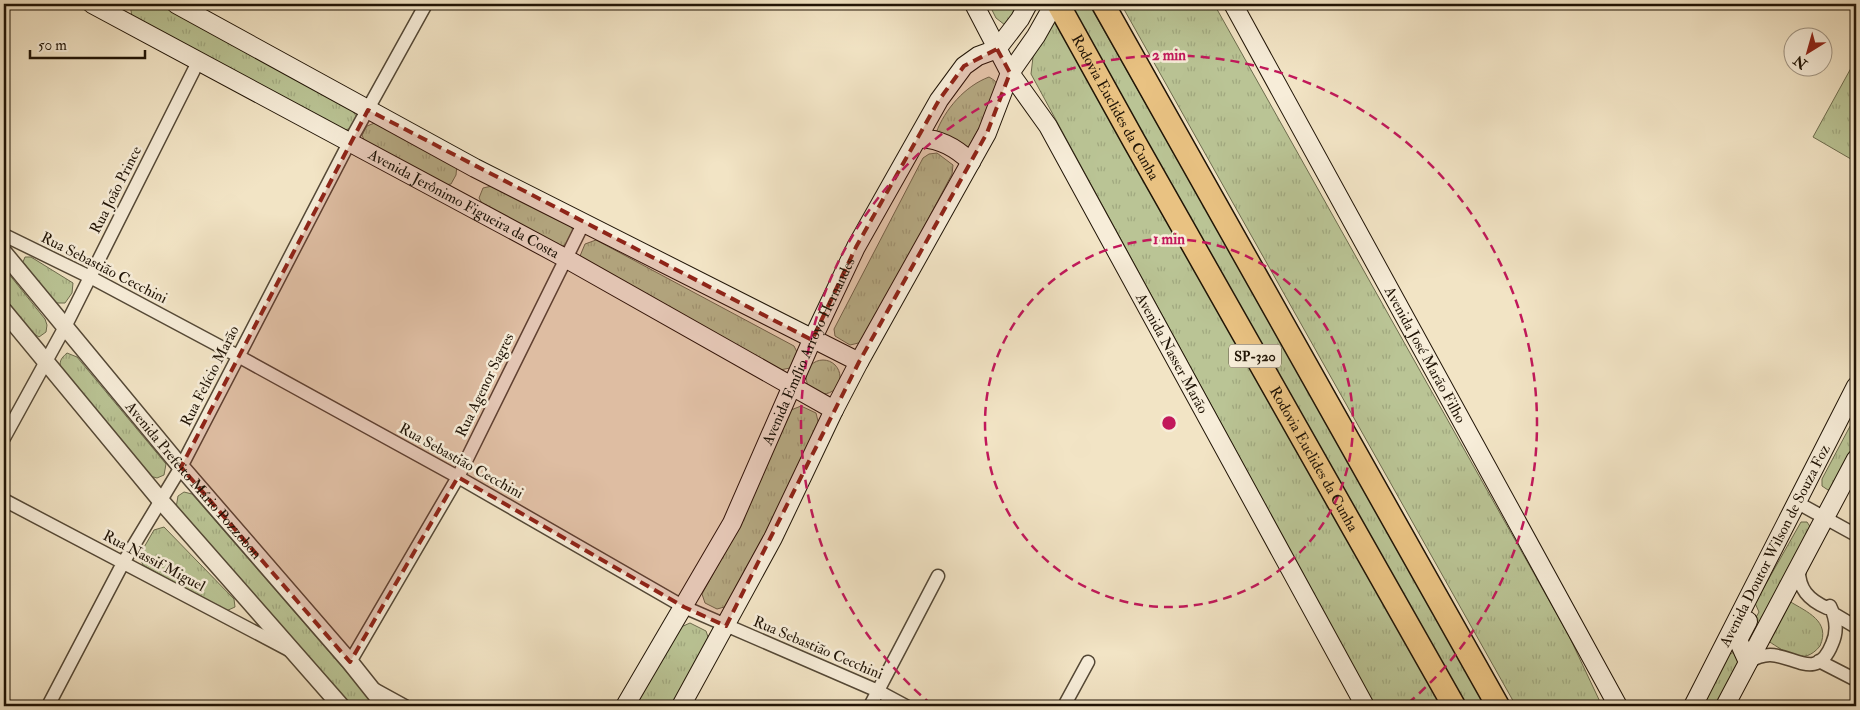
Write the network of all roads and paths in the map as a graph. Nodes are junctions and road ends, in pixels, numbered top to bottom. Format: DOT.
graph roads {
  1 [pos="92,4"];
  2 [pos="176,4"];
  3 [pos="426,4"];
  4 [pos="974,4"];
  5 [pos="1054,4"];
  6 [pos="1058,4"];
  7 [pos="1104,4"];
  8 [pos="1229,4"];
  9 [pos="1233,4"];
  10 [pos="114,9"];
  11 [pos="1024,11"];
  12 [pos="1247,29"];
  13 [pos="997,48"];
  14 [pos="199,60"];
  15 [pos="1010,73"];
  16 [pos="368,110"];
  17 [pos="918,139"];
  18 [pos="349,143"];
  19 [pos="971,162"];
  20 [pos="584,224"];
  21 [pos="4,235"];
  22 [pos="4,253"];
  23 [pos="565,258"];
  24 [pos="90,276"];
  25 [pos="4,311"];
  26 [pos="66,326"];
  27 [pos="812,340"];
  28 [pos="238,356"];
  29 [pos="46,361"];
  30 [pos="859,362"];
  31 [pos="792,386"];
  32 [pos="1856,386"];
  33 [pos="834,410"];
  34 [pos="4,438"];
  35 [pos="1856,459"];
  36 [pos="182,467"];
  37 [pos="458,477"];
  38 [pos="4,500"];
  39 [pos="161,501"];
  40 [pos="1796,502"];
  41 [pos="1825,518"];
  42 [pos="1856,534"];
  43 [pos="123,563"];
  44 [pos="1799,566"];
  45 [pos="938,576"];
  46 [pos="1746,600"];
  47 [pos="684,606"];
  48 [pos="1834,614"];
  49 [pos="726,626"];
  50 [pos="1856,627"];
  51 [pos="290,651"];
  52 [pos="1819,661"];
  53 [pos="350,662"];
  54 [pos="1088,662"];
  55 [pos="1748,662"];
  56 [pos="1856,680"];
  57 [pos="370,687"];
  58 [pos="878,691"];
  59 [pos="336,704"];
  60 [pos="48,706"];
  61 [pos="385,706"];
  62 [pos="405,706"];
  63 [pos="625,706"];
  64 [pos="681,706"];
  65 [pos="870,706"];
  66 [pos="906,706"];
  67 [pos="1064,706"];
  68 [pos="1365,706"];
  69 [pos="1454,706"];
  70 [pos="1498,706"];
  71 [pos="1618,706"];
  72 [pos="1694,706"];
  73 [pos="1724,706"];
  1 -- 10 [label="main road, Avenida Jerônimo Figueira da Costa"];
  2 -- 16 [label="main road"];
  3 -- 16 [label="street, Rua Felício Marão"];
  4 -- 13 [label="main road, Avenida Nasser Marão"];
  5 -- 15 [label="main road"];
  6 -- 69 [label="highway, Rodovia Euclides da Cunha / SP-320"];
  7 -- 70 [label="highway, SP-320"];
  8 -- 12 [label="main road"];
  9 -- 12 [label="main road, Avenida José Marão Filho"];
  10 -- 14 [label="main road, Avenida Jerônimo Figueira da Costa"];
  11 -- 13 [label="main road, Avenida Emílio Arroyo Hernandes"];
  12 -- 71 [label="main road, Avenida José Marão Filho"];
  13 -- 15 [label="main road, Avenida Nasser Marão"];
  13 -- 17 [label="main road, Avenida Emílio Arroyo Hernandes"];
  14 -- 18 [label="main road, Avenida Jerônimo Figueira da Costa"];
  14 -- 24 [label="street, Rua João Prince"];
  15 -- 19 [label="main road"];
  15 -- 68 [label="main road, Avenida Nasser Marão"];
  16 -- 18 [label="street, Rua Felício Marão"];
  16 -- 20 [label="main road"];
  17 -- 19 [label="main road"];
  17 -- 27 [label="main road, Avenida Emílio Arroyo Hernandes"];
  18 -- 23 [label="main road, Avenida Jerônimo Figueira da Costa"];
  18 -- 28 [label="street, Rua Felício Marão"];
  19 -- 30 [label="main road"];
  20 -- 23 [label="street, Rua Agenor Sagres"];
  20 -- 27 [label="main road"];
  21 -- 24 [label="street, Rua Sebastião Cecchini"];
  22 -- 26 [label="street, Avenida Prefeito Mário Pozzobon"];
  23 -- 31 [label="main road, Avenida Jerônimo Figueira da Costa"];
  23 -- 37 [label="street, Rua Agenor Sagres"];
  24 -- 26 [label="street, Rua João Prince"];
  24 -- 28 [label="street, Rua Sebastião Cecchini"];
  25 -- 29 [label="street"];
  26 -- 29 [label="street, Rua João Prince"];
  26 -- 36 [label="street, Avenida Prefeito Mário Pozzobon"];
  27 -- 30 [label="main road"];
  27 -- 31 [label="main road, Avenida Emílio Arroyo Hernandes"];
  28 -- 36 [label="street, Rua Felício Marão"];
  28 -- 37 [label="street, Rua Sebastião Cecchini"];
  29 -- 34 [label="street, Rua João Prince"];
  29 -- 39 [label="street"];
  30 -- 33 [label="main road"];
  31 -- 33 [label="main road, Avenida Jerônimo Figueira da Costa"];
  31 -- 47 [label="main road, Avenida Emílio Arroyo Hernandes"];
  32 -- 40 [label="main road, Avenida Doutor Wilson de Souza Foz"];
  33 -- 49 [label="main road"];
  35 -- 41 [label="main road, Avenida Doutor Wilson de Souza Foz"];
  36 -- 39 [label="street, Rua Felício Marão"];
  36 -- 53 [label="street, Avenida Prefeito Mário Pozzobon"];
  37 -- 47 [label="street, Rua Sebastião Cecchini"];
  37 -- 53 [label="street, Rua Agenor Sagres"];
  38 -- 43 [label="street, Rua Nassif Miguel"];
  39 -- 43 [label="street, Rua Felício Marão"];
  39 -- 51 [label="street"];
  40 -- 41 [label="street"];
  40 -- 46 [label="main road, Avenida Doutor Wilson de Souza Foz"];
  41 -- 42 [label="street"];
  41 -- 44 [label="main road, Avenida Doutor Wilson de Souza Foz"];
  43 -- 51 [label="street, Rua Nassif Miguel"];
  43 -- 60 [label="street, Rua Felício Marão"];
  44 -- 48 [label="street"];
  44 -- 55 [label="main road, Avenida Doutor Wilson de Souza Foz"];
  45 -- 58 [label="street"];
  46 -- 55 [label="main road"];
  46 -- 72 [label="main road, Avenida Doutor Wilson de Souza Foz"];
  47 -- 49 [label="street, Rua Sebastião Cecchini"];
  47 -- 63 [label="main road, Avenida Emílio Arroyo Hernandes"];
  48 -- 50 [label="street"];
  48 -- 52 [label="street"];
  49 -- 58 [label="street, Rua Sebastião Cecchini"];
  49 -- 64 [label="main road"];
  51 -- 59 [label="street"];
  52 -- 55 [label="street"];
  52 -- 56 [label="street"];
  53 -- 57 [label="street, Avenida Prefeito Mário Pozzobon"];
  54 -- 67 [label="street"];
  55 -- 73 [label="main road, Avenida Doutor Wilson de Souza Foz"];
  57 -- 61 [label="street, Avenida Prefeito Mário Pozzobon"];
  57 -- 62 [label="street"];
  58 -- 65 [label="street"];
  58 -- 66 [label="street, Rua Sebastião Cecchini"];
}
